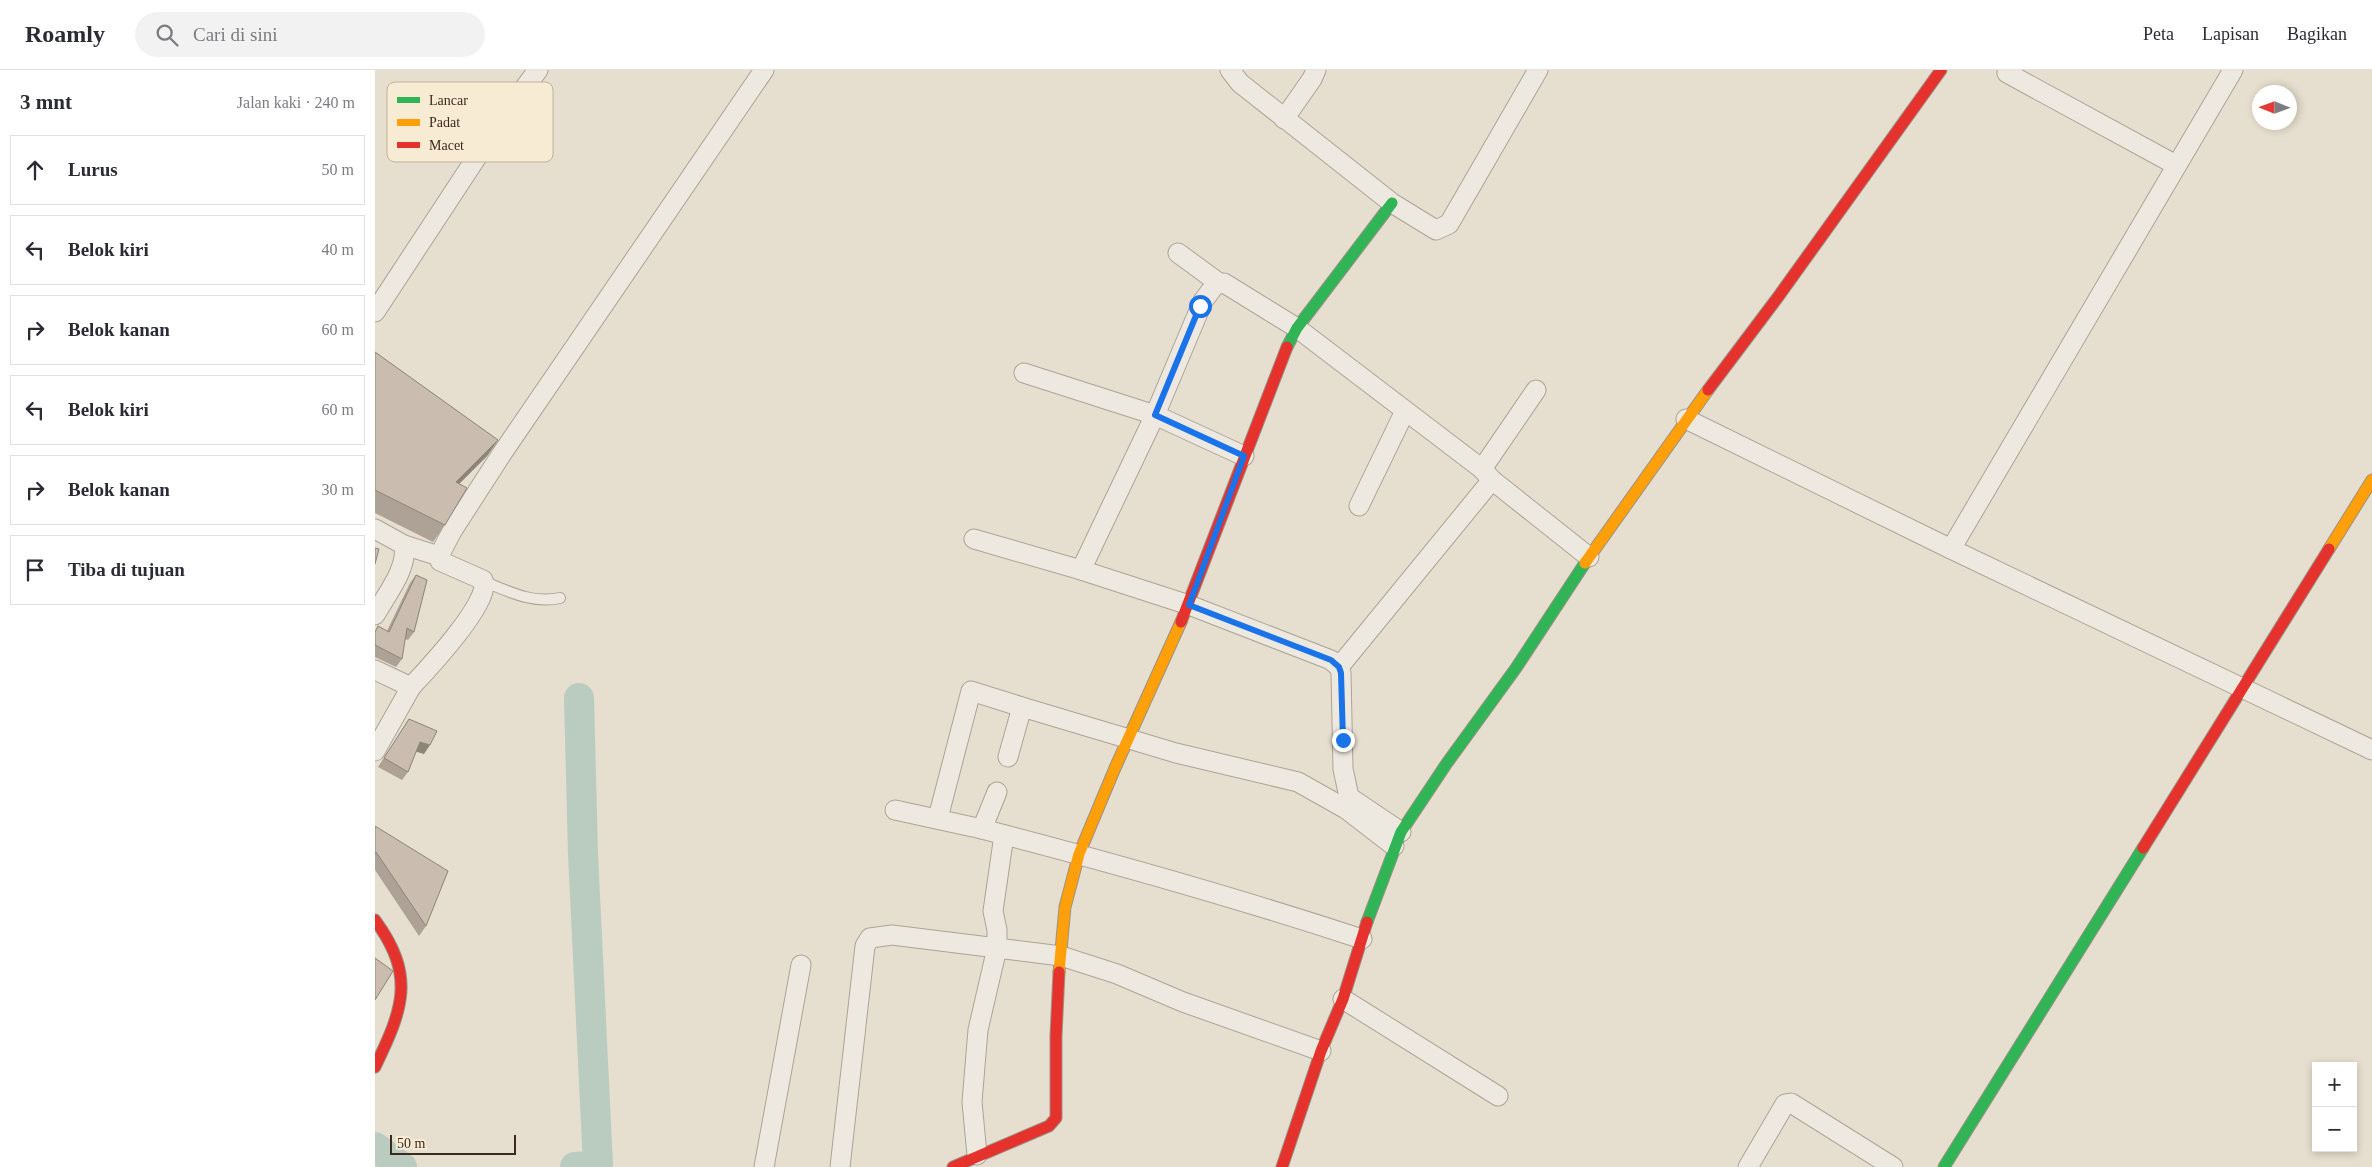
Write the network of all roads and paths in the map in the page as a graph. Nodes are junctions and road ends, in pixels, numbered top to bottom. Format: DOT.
graph roads {
  1 [pos="538,70"];
  2 [pos="763,70"];
  3 [pos="1230,70"];
  4 [pos="1316,70"];
  5 [pos="1538,70"];
  6 [pos="1941,70"];
  7 [pos="2233,70"];
  8 [pos="2007,73"];
  9 [pos="529,82"];
  10 [pos="1284,119"];
  11 [pos="474,162"];
  12 [pos="2175,165"];
  13 [pos="1392,203"];
  14 [pos="1178,253"];
  15 [pos="1219,283"];
  16 [pos="375,312"];
  17 [pos="1297,328"];
  18 [pos="1024,373"];
  19 [pos="1536,390"];
  20 [pos="1405,411"];
  21 [pos="1155,415"];
  22 [pos="1686,419"];
  23 [pos="1244,456"];
  24 [pos="1487,475"];
  25 [pos="2372,480"];
  26 [pos="1359,506"];
  27 [pos="375,529"];
  28 [pos="974,539"];
  29 [pos="404,546"];
  30 [pos="1951,549"];
  31 [pos="439,556"];
  32 [pos="1589,557"];
  33 [pos="1081,570"];
  34 [pos="485,582"];
  35 [pos="560,598"];
  36 [pos="1189,605"];
  37 [pos="375,615"];
  38 [pos="1339,667"];
  39 [pos="375,670"];
  40 [pos="411,687"];
  41 [pos="2243,689"];
  42 [pos="1022,707"];
  43 [pos="1128,740"];
  44 [pos="375,750"];
  45 [pos="2372,750"];
  46 [pos="1008,757"];
  47 [pos="997,792"];
  48 [pos="895,810"];
  49 [pos="937,818"];
  50 [pos="982,829"];
  51 [pos="1004,836"];
  52 [pos="1398,839"];
  53 [pos="1079,854"];
  54 [pos="375,920"];
  55 [pos="1362,939"];
  56 [pos="997,948"];
  57 [pos="1061,956"];
  58 [pos="801,965"];
  59 [pos="1343,999"];
  60 [pos="1321,1051"];
  61 [pos="375,1067"];
  62 [pos="1498,1096"];
  63 [pos="977,1155"];
  64 [pos="835,1166"];
  65 [pos="764,1167"];
  66 [pos="953,1167"];
  67 [pos="1282,1167"];
  68 [pos="1749,1167"];
  69 [pos="1893,1167"];
  70 [pos="1944,1167"];
  1 -- 9 [label="street"];
  2 -- 31 [label="street"];
  3 -- 10 [label="street"];
  4 -- 10 [label="street"];
  5 -- 13 [label="street"];
  6 -- 22 [label="street"];
  7 -- 12 [label="street"];
  8 -- 12 [label="street"];
  10 -- 13 [label="street"];
  11 -- 16 [label="street"];
  12 -- 30 [label="street"];
  13 -- 17 [label="street"];
  14 -- 15 [label="street"];
  15 -- 17 [label="street"];
  15 -- 21 [label="street"];
  17 -- 20 [label="street"];
  17 -- 23 [label="street"];
  18 -- 21 [label="street"];
  19 -- 24 [label="street"];
  20 -- 24 [label="street"];
  20 -- 26 [label="street"];
  21 -- 23 [label="street"];
  21 -- 33 [label="street"];
  22 -- 30 [label="street"];
  22 -- 32 [label="street"];
  23 -- 36 [label="street"];
  24 -- 32 [label="street"];
  24 -- 38 [label="street"];
  25 -- 41 [label="street"];
  27 -- 29 [label="street"];
  28 -- 33 [label="street"];
  29 -- 31 [label="street"];
  29 -- 37 [label="street"];
  30 -- 41 [label="street"];
  31 -- 34 [label="street"];
  32 -- 52 [label="street"];
  33 -- 36 [label="street"];
  34 -- 35 [label="lane"];
  34 -- 40 [label="street"];
  36 -- 38 [label="street"];
  36 -- 43 [label="street"];
  38 -- 52 [label="street"];
  39 -- 40 [label="street"];
  40 -- 44 [label="street"];
  41 -- 45 [label="street"];
  41 -- 70 [label="street"];
  42 -- 43 [label="street"];
  42 -- 46 [label="street"];
  42 -- 49 [label="street"];
  43 -- 52 [label="street"];
  43 -- 53 [label="street"];
  47 -- 50 [label="street"];
  48 -- 49 [label="street"];
  49 -- 50 [label="street"];
  50 -- 51 [label="street"];
  51 -- 53 [label="street"];
  51 -- 56 [label="street"];
  52 -- 55 [label="street"];
  53 -- 55 [label="street"];
  53 -- 57 [label="street"];
  54 -- 61 [label="street"];
  55 -- 59 [label="street"];
  56 -- 57 [label="street"];
  56 -- 63 [label="street"];
  56 -- 64 [label="street"];
  57 -- 60 [label="street"];
  57 -- 63 [label="street"];
  58 -- 65 [label="street"];
  59 -- 60 [label="street"];
  59 -- 62 [label="street"];
  60 -- 67 [label="street"];
  63 -- 66 [label="street"];
  68 -- 69 [label="street"];
}
